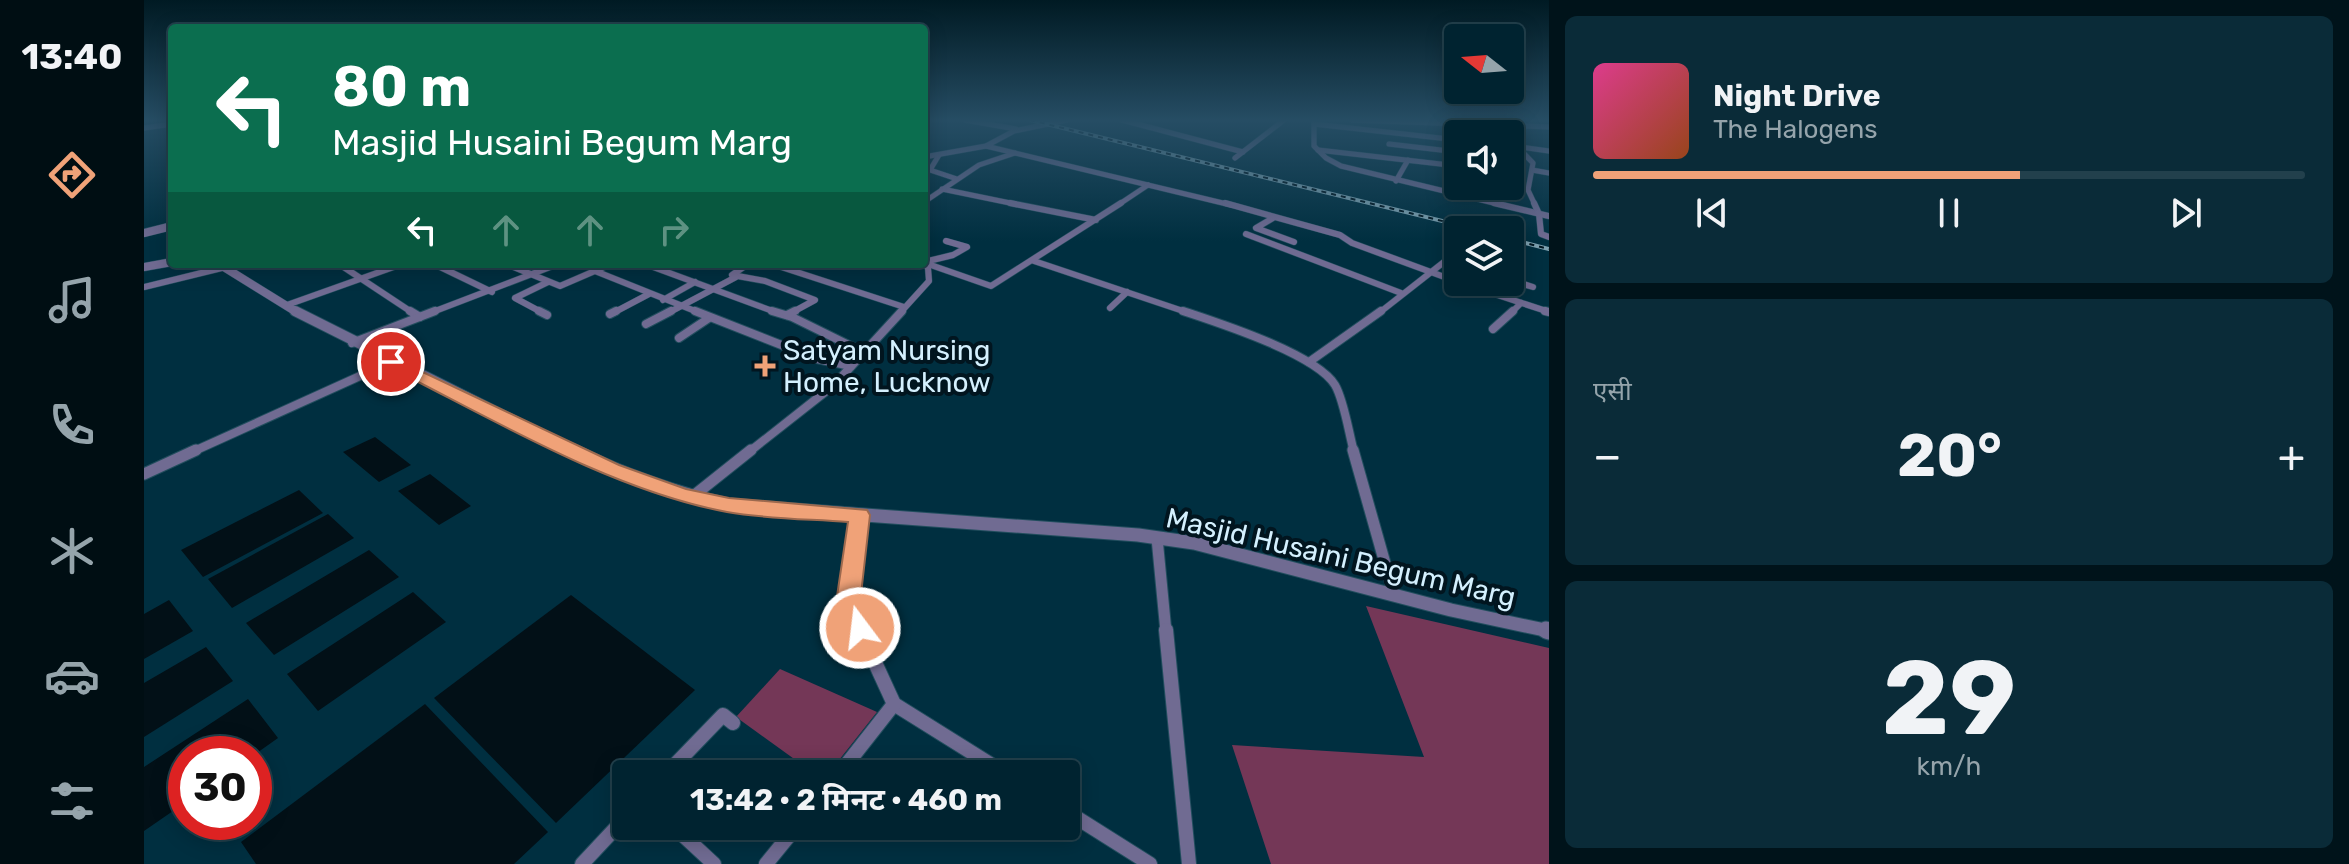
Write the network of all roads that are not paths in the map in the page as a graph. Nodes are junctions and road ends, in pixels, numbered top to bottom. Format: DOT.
graph roads {
  1 [pos="993,160"];
  2 [pos="1045,160"];
  3 [pos="1332,160"];
  4 [pos="1408,160"];
  5 [pos="1411,160"];
  6 [pos="1531,160"];
  7 [pos="1444,164"];
  8 [pos="928,170"];
  9 [pos="1532,170"];
  10 [pos="1549,173"];
  11 [pos="957,179"];
  12 [pos="1396,181"];
  13 [pos="1148,185"];
  14 [pos="942,189"];
  15 [pos="1444,192"];
  16 [pos="928,198"];
  17 [pos="1478,200"];
  18 [pos="1539,214"];
  19 [pos="1549,216"];
  20 [pos="1273,218"];
  21 [pos="1096,220"];
  22 [pos="168,226"];
  23 [pos="1540,226"];
  24 [pos="1256,228"];
  25 [pos="1549,228"];
  26 [pos="1315,229"];
  27 [pos="144,232"];
  28 [pos="1549,237"];
  29 [pos="946,241"];
  30 [pos="1294,242"];
  31 [pos="1284,248"];
  32 [pos="1034,261"];
  33 [pos="1444,261"];
  34 [pos="928,262"];
  35 [pos="168,263"];
  36 [pos="928,264"];
  37 [pos="144,267"];
  38 [pos="216,268"];
  39 [pos="232,268"];
  40 [pos="345,268"];
  41 [pos="391,268"];
  42 [pos="442,268"];
  43 [pos="515,268"];
  44 [pos="548,268"];
  45 [pos="602,268"];
  46 [pos="656,268"];
  47 [pos="742,268"];
  48 [pos="786,268"];
  49 [pos="928,268"];
  50 [pos="595,271"];
  51 [pos="1429,272"];
  52 [pos="531,275"];
  53 [pos="736,277"];
  54 [pos="1444,277"];
  55 [pos="361,279"];
  56 [pos="548,282"];
  57 [pos="695,282"];
  58 [pos="1524,284"];
  59 [pos="144,287"];
  60 [pos="712,289"];
  61 [pos="492,292"];
  62 [pos="1127,292"];
  63 [pos="1401,293"];
  64 [pos="649,294"];
  65 [pos="1500,296"];
  66 [pos="1524,296"];
  67 [pos="1524,296"];
  68 [pos="663,300"];
  69 [pos="1518,302"];
  70 [pos="287,305"];
  71 [pos="680,306"];
  72 [pos="904,307"];
  73 [pos="1110,308"];
  74 [pos="1549,312"];
  75 [pos="610,314"];
  76 [pos="547,315"];
  77 [pos="787,315"];
  78 [pos="420,317"];
  79 [pos="709,318"];
  80 [pos="646,324"];
  81 [pos="1493,329"];
  82 [pos="679,338"];
  83 [pos="352,343"];
  84 [pos="863,352"];
  85 [pos="391,362"];
  86 [pos="1309,362"];
  87 [pos="851,366"];
  88 [pos="144,474"];
  89 [pos="692,497"];
  90 [pos="860,515"];
  91 [pos="1157,538"];
  92 [pos="1394,595"];
  93 [pos="1549,631"];
  94 [pos="894,704"];
  95 [pos="733,723"];
  96 [pos="680,760"];
  97 [pos="850,760"];
  98 [pos="984,760"];
  99 [pos="1080,820"];
  100 [pos="612,832"];
  101 [pos="688,840"];
  102 [pos="786,840"];
  103 [pos="582,864"];
  104 [pos="714,864"];
  105 [pos="766,864"];
  106 [pos="1150,864"];
  107 [pos="1189,864"];
  1 -- 11 [label="street"];
  2 -- 13 [label="street"];
  3 -- 12 [label="street"];
  4 -- 12 [label="street"];
  5 -- 7 [label="street"];
  6 -- 9 [label="street"];
  8 -- 11 [label="street"];
  9 -- 10 [label="street"];
  9 -- 18 [label="street"];
  11 -- 14 [label="street"];
  12 -- 15 [label="street"];
  13 -- 20 [label="street"];
  13 -- 21 [label="street"];
  14 -- 16 [label="street"];
  14 -- 21 [label="street"];
  17 -- 18 [label="street"];
  18 -- 19 [label="street"];
  18 -- 23 [label="street"];
  20 -- 24 [label="street"];
  20 -- 26 [label="street"];
  21 -- 32 [label="street"];
  22 -- 27 [label="street"];
  23 -- 25 [label="street"];
  23 -- 28 [label="street"];
  24 -- 30 [label="street"];
  24 -- 31 [label="street"];
  26 -- 30 [label="street"];
  26 -- 51 [label="street"];
  29 -- 34 [label="street"];
  30 -- 31 [label="street"];
  31 -- 63 [label="street"];
  32 -- 36 [label="street"];
  32 -- 62 [label="street"];
  33 -- 51 [label="street"];
  35 -- 37 [label="street"];
  38 -- 59 [label="street"];
  39 -- 70 [label="street, Masjid Husaini Begum Marg"];
  40 -- 55 [label="street"];
  41 -- 55 [label="street"];
  42 -- 61 [label="street"];
  43 -- 52 [label="street"];
  44 -- 52 [label="street"];
  45 -- 50 [label="street"];
  46 -- 57 [label="street"];
  47 -- 53 [label="street"];
  48 -- 72 [label="street"];
  49 -- 72 [label="street"];
  50 -- 56 [label="street"];
  50 -- 64 [label="street"];
  51 -- 54 [label="street"];
  51 -- 63 [label="street"];
  52 -- 56 [label="street"];
  52 -- 61 [label="street"];
  53 -- 60 [label="street"];
  53 -- 77 [label="street"];
  55 -- 70 [label="street"];
  55 -- 78 [label="street"];
  56 -- 76 [label="street"];
  57 -- 60 [label="street"];
  57 -- 68 [label="street"];
  58 -- 66 [label="street"];
  60 -- 71 [label="street"];
  60 -- 77 [label="street"];
  61 -- 78 [label="street"];
  62 -- 73 [label="street"];
  62 -- 86 [label="street"];
  63 -- 86 [label="street"];
  64 -- 68 [label="street"];
  64 -- 75 [label="street"];
  65 -- 69 [label="street"];
  67 -- 69 [label="street"];
  68 -- 71 [label="street"];
  69 -- 74 [label="street"];
  69 -- 81 [label="street"];
  70 -- 83 [label="street, Masjid Husaini Begum Marg"];
  71 -- 79 [label="street"];
  71 -- 80 [label="street"];
  72 -- 84 [label="street"];
  77 -- 84 [label="street"];
  78 -- 83 [label="street"];
  79 -- 82 [label="street"];
  79 -- 87 [label="street"];
  83 -- 85 [label="street, Masjid Husaini Begum Marg"];
  84 -- 87 [label="street"];
  85 -- 88 [label="street"];
  85 -- 89 [label="street, Masjid Husaini Begum Marg"];
  86 -- 92 [label="street"];
  87 -- 89 [label="street"];
  89 -- 90 [label="street, Masjid Husaini Begum Marg"];
  90 -- 91 [label="street, Masjid Husaini Begum Marg"];
  90 -- 94 [label="street"];
  91 -- 92 [label="street, Masjid Husaini Begum Marg"];
  91 -- 107 [label="street"];
  92 -- 93 [label="street, Masjid Husaini Begum Marg"];
  94 -- 97 [label="street"];
  94 -- 98 [label="street"];
  95 -- 96 [label="street"];
  99 -- 106 [label="street"];
  100 -- 103 [label="street"];
  101 -- 104 [label="street"];
  102 -- 105 [label="street"];
}
